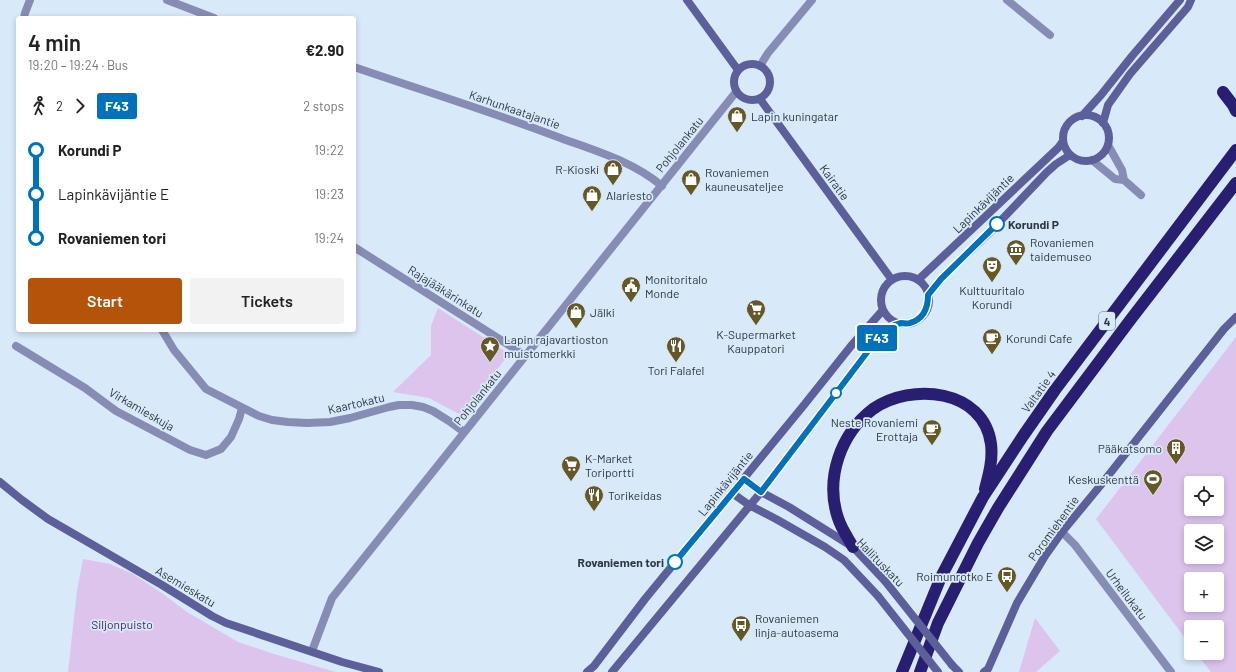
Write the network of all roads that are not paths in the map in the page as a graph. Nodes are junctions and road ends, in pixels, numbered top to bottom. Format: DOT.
graph roads {
  1 [pos="30,0"];
  2 [pos="167,0"];
  3 [pos="687,0"];
  4 [pos="812,0"];
  5 [pos="1007,0"];
  6 [pos="1180,0"];
  7 [pos="1191,0"];
  8 [pos="24,16"];
  9 [pos="209,16"];
  10 [pos="1050,36"];
  11 [pos="760,66"];
  12 [pos="356,68"];
  13 [pos="738,70"];
  14 [pos="736,92"];
  15 [pos="1236,95"];
  16 [pos="760,99"];
  17 [pos="1236,111"];
  18 [pos="1082,116"];
  19 [pos="1103,123"];
  20 [pos="1063,141"];
  21 [pos="1108,145"];
  22 [pos="1236,150"];
  23 [pos="1070,155"];
  24 [pos="1092,160"];
  25 [pos="1124,180"];
  26 [pos="1236,183"];
  27 [pos="662,186"];
  28 [pos="1141,195"];
  29 [pos="356,248"];
  30 [pos="892,280"];
  31 [pos="918,280"];
  32 [pos="928,295"];
  33 [pos="883,310"];
  34 [pos="1236,317"];
  35 [pos="901,323"];
  36 [pos="163,332"];
  37 [pos="16,346"];
  38 [pos="526,356"];
  39 [pos="242,408"];
  40 [pos="464,432"];
  41 [pos="744,479"];
  42 [pos="0,482"];
  43 [pos="761,492"];
  44 [pos="732,493"];
  45 [pos="983,497"];
  46 [pos="749,505"];
  47 [pos="1062,532"];
  48 [pos="853,547"];
  49 [pos="312,651"];
  50 [pos="379,672"];
  51 [pos="587,672"];
  52 [pos="612,672"];
  53 [pos="902,672"];
  54 [pos="920,672"];
  55 [pos="938,672"];
  56 [pos="959,672"];
  57 [pos="984,672"];
  58 [pos="1171,672"];
  1 -- 8 [label="street"];
  2 -- 9 [label="street"];
  3 -- 13 [label="main road"];
  4 -- 11 [label="street"];
  5 -- 10 [label="street"];
  6 -- 18 [label="main road"];
  7 -- 19 [label="main road"];
  11 -- 13 [label="main road"];
  11 -- 16 [label="main road"];
  12 -- 27 [label="street, Karhunkaatajantie"];
  13 -- 14 [label="main road"];
  14 -- 16 [label="main road"];
  14 -- 27 [label="street, Pohjolankatu"];
  15 -- 17 [label="highway"];
  16 -- 30 [label="main road, Kairatie"];
  18 -- 19 [label="main road"];
  18 -- 20 [label="main road"];
  19 -- 21 [label="main road"];
  20 -- 23 [label="main road"];
  20 -- 31 [label="main road, Lapinkävijäntie"];
  21 -- 24 [label="main road"];
  21 -- 25 [label="street"];
  22 -- 45 [label="highway, Valtatie 4 / 4"];
  23 -- 24 [label="main road"];
  23 -- 32 [label="main road, Lapinkävijäntie"];
  24 -- 25 [label="street"];
  25 -- 28 [label="street"];
  26 -- 54 [label="highway, 4"];
  27 -- 38 [label="street, Pohjolankatu"];
  29 -- 38 [label="street, Rajajääkärinkatu"];
  30 -- 31 [label="main road"];
  30 -- 33 [label="main road"];
  31 -- 32 [label="main road"];
  32 -- 35 [label="main road"];
  33 -- 35 [label="main road"];
  33 -- 41 [label="main road, Lapinkävijäntie"];
  34 -- 47 [label="main road, Poromiehentie"];
  35 -- 43 [label="main road"];
  36 -- 39 [label="street, Kaartokatu"];
  37 -- 39 [label="street, Virkamieskuja"];
  38 -- 40 [label="street, Pohjolankatu"];
  39 -- 40 [label="street, Kaartokatu"];
  40 -- 49 [label="street, Pohjolankatu"];
  41 -- 43 [label="main road, Hallituskatu"];
  41 -- 44 [label="main road, Lapinkävijäntie"];
  42 -- 49 [label="main road, Asemieskatu"];
  43 -- 46 [label="main road"];
  43 -- 48 [label="main road, Hallituskatu"];
  44 -- 46 [label="main road, Hallituskatu"];
  44 -- 51 [label="main road, Lapinkävijäntie"];
  45 -- 48 [label="highway"];
  45 -- 53 [label="highway, Valtatie 4 / 4"];
  46 -- 52 [label="main road"];
  46 -- 55 [label="main road, Hallituskatu, bridge"];
  47 -- 57 [label="main road, Poromiehentie"];
  47 -- 58 [label="street, Urheilukatu"];
  48 -- 56 [label="main road, Hallituskatu, bridge"];
  49 -- 50 [label="main road, Asemieskatu"];
}
